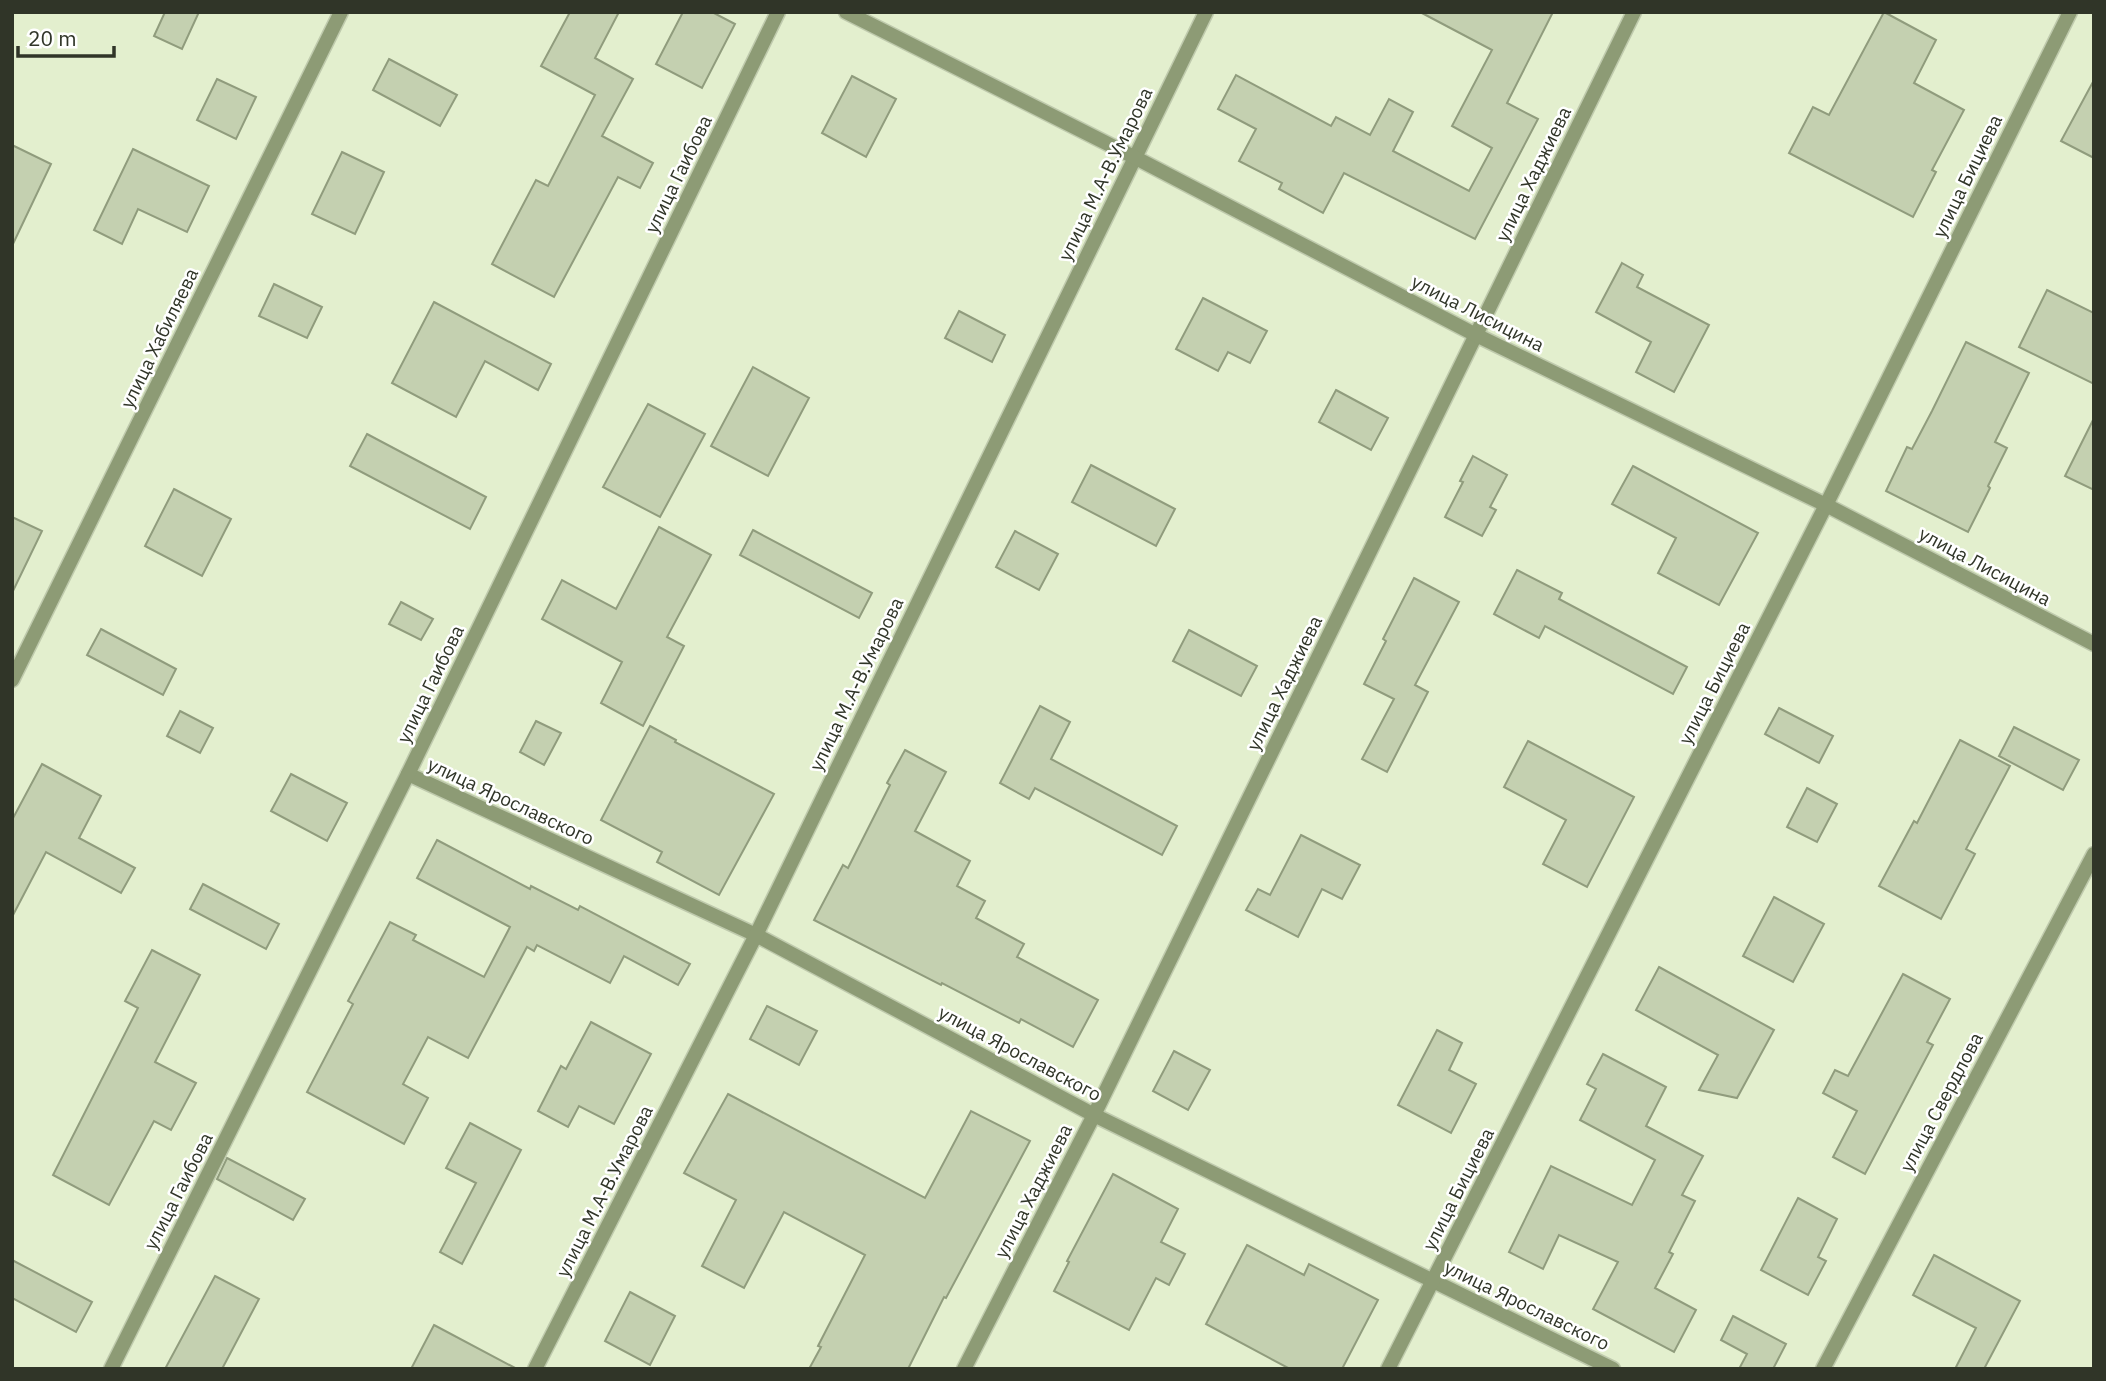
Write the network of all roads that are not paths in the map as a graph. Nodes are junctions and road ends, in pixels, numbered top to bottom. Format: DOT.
graph roads {
  1 [pos="341,12"];
  2 [pos="778,12"];
  3 [pos="846,12"];
  4 [pos="1206,12"];
  5 [pos="1634,12"];
  6 [pos="2070,12"];
  7 [pos="1134,157"];
  8 [pos="1476,335"];
  9 [pos="1826,505"];
  10 [pos="2094,644"];
  11 [pos="12,680"];
  12 [pos="408,774"];
  13 [pos="2094,854"];
  14 [pos="756,935"];
  15 [pos="1094,1115"];
  16 [pos="1433,1280"];
  17 [pos="111,1369"];
  18 [pos="535,1369"];
  19 [pos="964,1369"];
  20 [pos="1388,1369"];
  21 [pos="1613,1369"];
  22 [pos="1823,1369"];
  1 -- 11 [label="street, улица Хабиляева"];
  2 -- 12 [label="street, улица Гаибова"];
  3 -- 7 [label="street, улица Лисицина"];
  4 -- 7 [label="street, улица М.А-В.Умарова"];
  5 -- 8 [label="street, улица Хаджиева"];
  6 -- 9 [label="street, улица Бициева"];
  7 -- 8 [label="street, улица Лисицина"];
  7 -- 14 [label="street, улица М.А-В.Умарова"];
  8 -- 9 [label="street, улица Лисицина"];
  8 -- 15 [label="street, улица Хаджиева"];
  9 -- 10 [label="street, улица Лисицина"];
  9 -- 16 [label="street, улица Бициева"];
  12 -- 14 [label="street, улица Ярославского"];
  12 -- 17 [label="street, улица Гаибова"];
  13 -- 22 [label="street, улица Свердлова"];
  14 -- 15 [label="street, улица Ярославского"];
  14 -- 18 [label="street, улица М.А-В.Умарова"];
  15 -- 16 [label="street, улица Ярославского"];
  15 -- 19 [label="street, улица Хаджиева"];
  16 -- 20 [label="street, улица Бициева"];
  16 -- 21 [label="street, улица Ярославского"];
}
